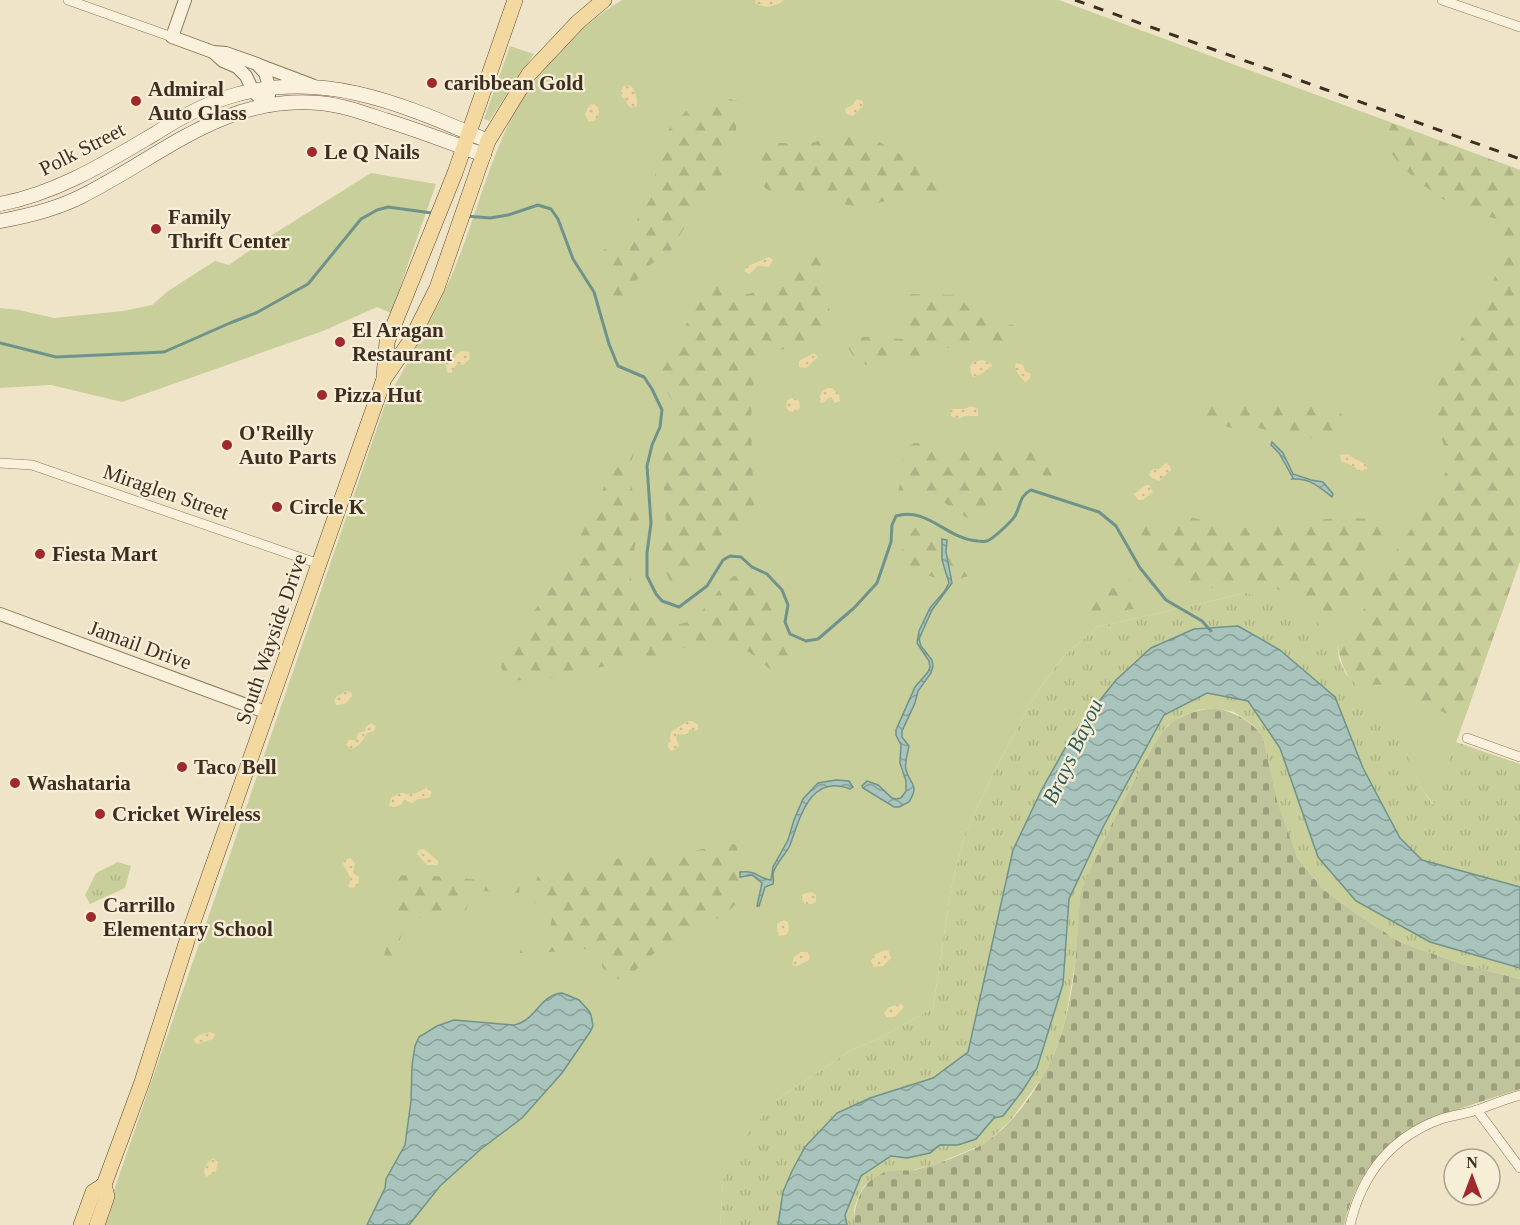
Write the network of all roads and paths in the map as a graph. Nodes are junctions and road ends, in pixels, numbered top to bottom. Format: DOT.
graph roads {
  1 [pos="68,0"];
  2 [pos="185,0"];
  3 [pos="515,0"];
  4 [pos="604,0"];
  5 [pos="1442,0"];
  6 [pos="1520,27"];
  7 [pos="172,37"];
  8 [pos="213,52"];
  9 [pos="257,64"];
  10 [pos="316,86"];
  11 [pos="270,88"];
  12 [pos="253,91"];
  13 [pos="267,106"];
  14 [pos="469,132"];
  15 [pos="464,148"];
  16 [pos="486,148"];
  17 [pos="93,170"];
  18 [pos="103,185"];
  19 [pos="0,204"];
  20 [pos="0,221"];
  21 [pos="384,379"];
  22 [pos="0,463"];
  23 [pos="319,564"];
  24 [pos="0,614"];
  25 [pos="268,713"];
  26 [pos="1467,738"];
  27 [pos="1519,753"];
  28 [pos="1520,1095"];
  29 [pos="1477,1110"];
  30 [pos="1520,1168"];
  31 [pos="104,1185"];
  32 [pos="89,1202"];
  33 [pos="99,1221"];
  34 [pos="74,1225"];
  35 [pos="81,1225"];
  36 [pos="1350,1225"];
  1 -- 7 [label="street"];
  2 -- 7 [label="street"];
  3 -- 14 [label="main road, South Wayside Drive"];
  4 -- 16 [label="main road, South Wayside Drive"];
  5 -- 6 [label="street"];
  7 -- 8 [label="street"];
  8 -- 9 [label="street"];
  8 -- 12 [label="street"];
  9 -- 10 [label="street"];
  9 -- 11 [label="street"];
  10 -- 11 [label="main road, Polk Street"];
  10 -- 14 [label="main road, Polk Street"];
  11 -- 12 [label="main road, Polk Street"];
  11 -- 13 [label="street"];
  12 -- 13 [label="street"];
  12 -- 17 [label="main road, Polk Street"];
  13 -- 15 [label="main road, Polk Street"];
  13 -- 18 [label="main road, Polk Street"];
  14 -- 15 [label="main road, South Wayside Drive"];
  14 -- 16 [label="main road, Polk Street"];
  15 -- 16 [label="main road, Polk Street"];
  15 -- 21 [label="main road, South Wayside Drive"];
  16 -- 21 [label="main road, South Wayside Drive"];
  17 -- 18 [label="main road"];
  17 -- 19 [label="main road, Polk Street"];
  18 -- 20 [label="main road, Polk Street"];
  21 -- 23 [label="main road, South Wayside Drive"];
  22 -- 23 [label="street, Miraglen Street"];
  23 -- 25 [label="main road, South Wayside Drive"];
  24 -- 25 [label="street, Jamail Drive"];
  25 -- 31 [label="main road, South Wayside Drive"];
  26 -- 27 [label="street"];
  28 -- 29 [label="street"];
  29 -- 30 [label="street"];
  29 -- 36 [label="street"];
  31 -- 32 [label="main road, South Wayside Drive"];
  31 -- 33 [label="main road, South Wayside Drive"];
  32 -- 34 [label="main road"];
  32 -- 35 [label="main road, South Wayside Drive"];
}
